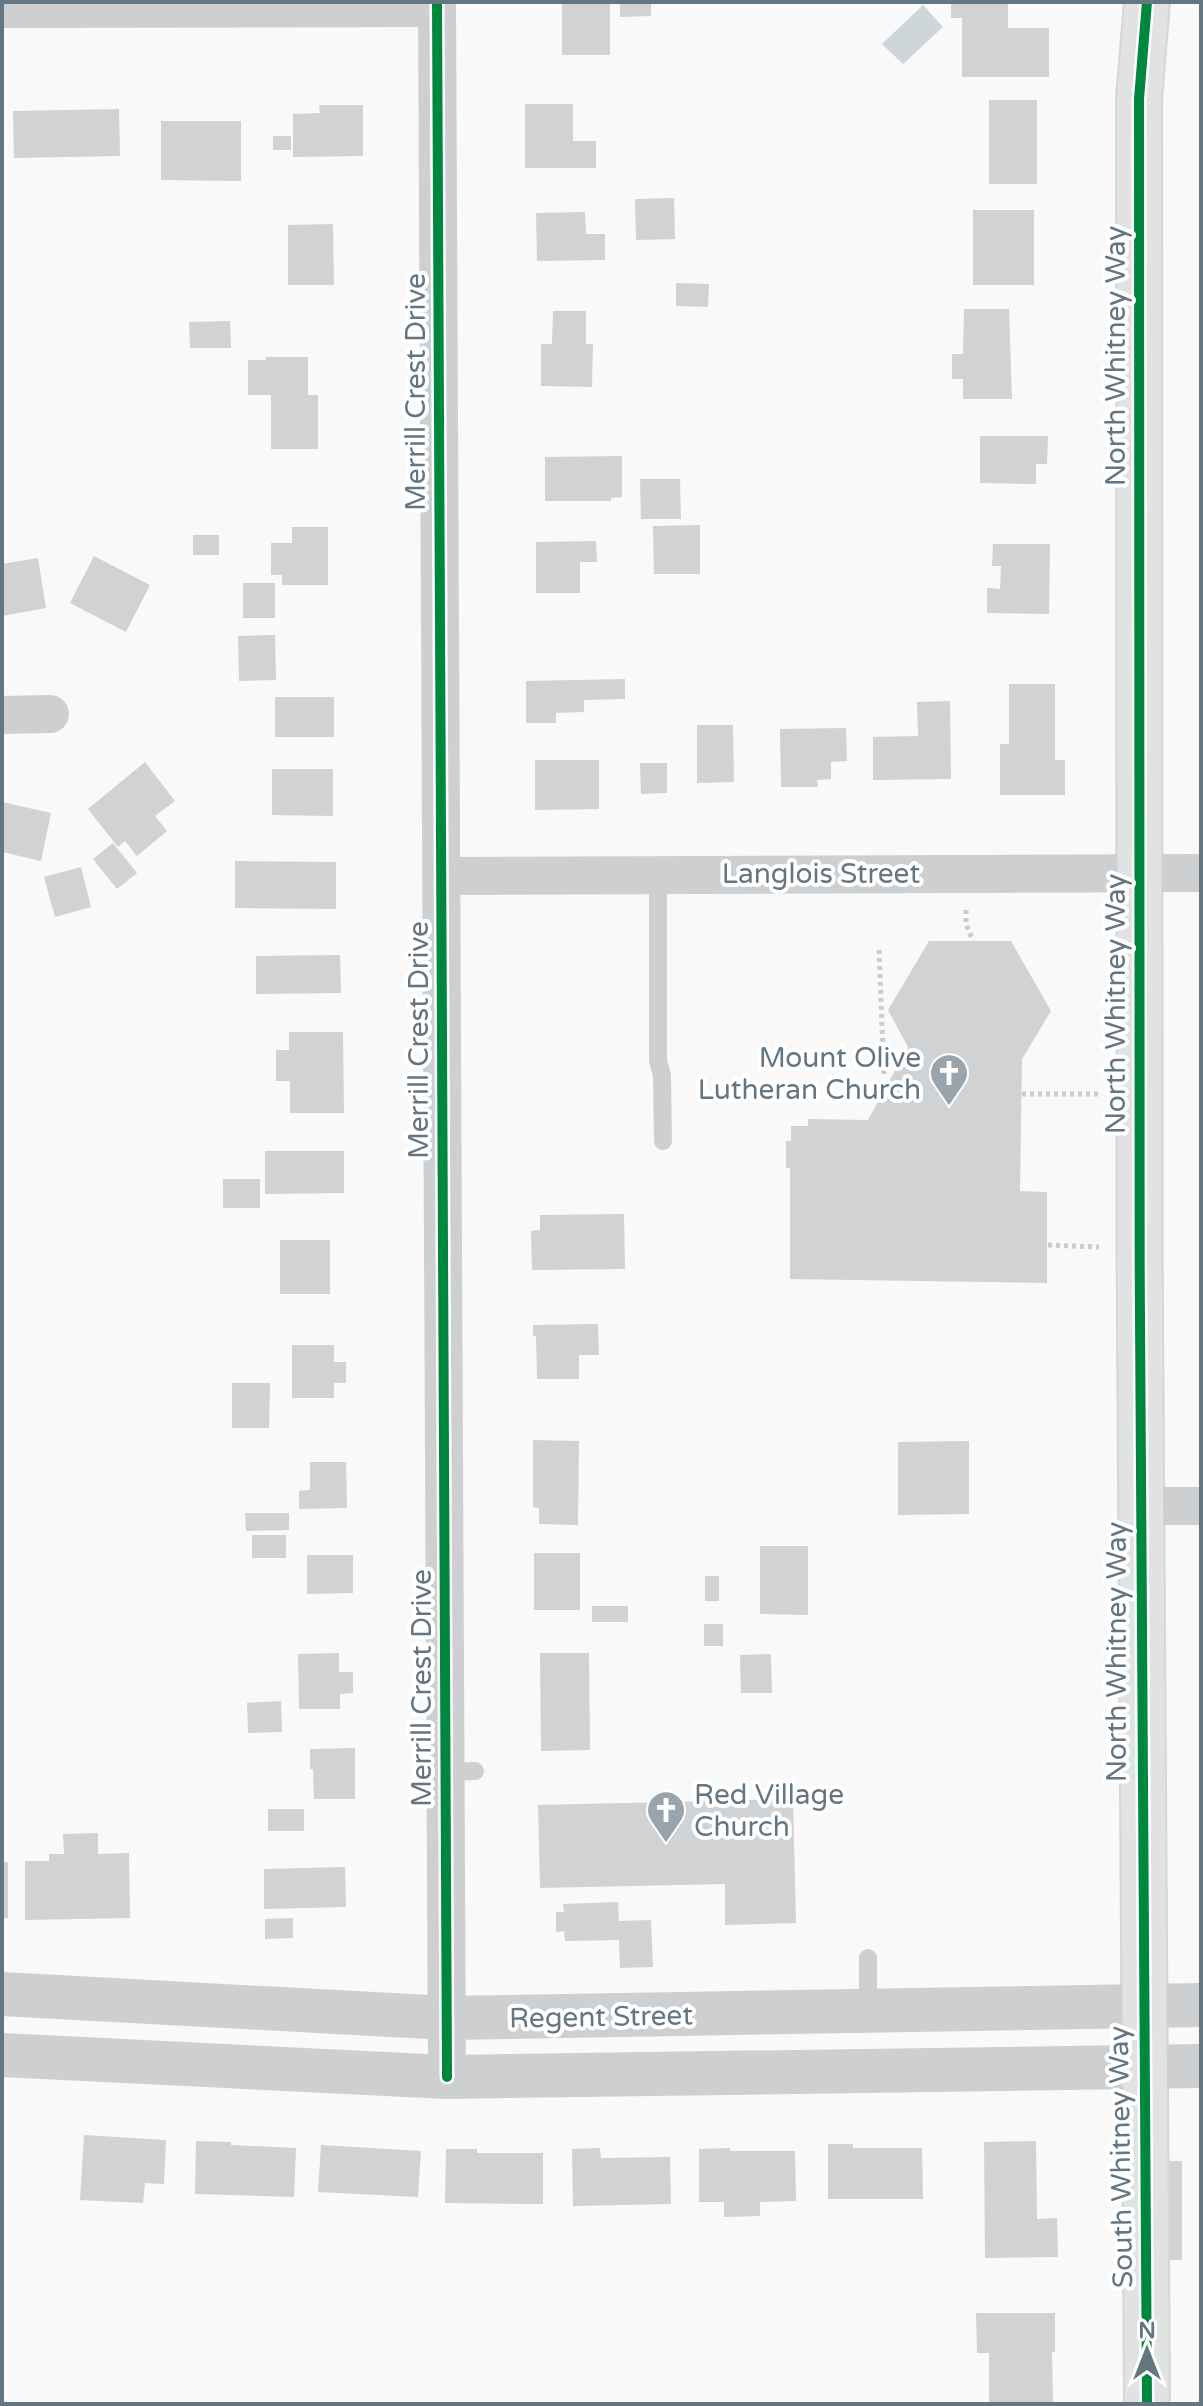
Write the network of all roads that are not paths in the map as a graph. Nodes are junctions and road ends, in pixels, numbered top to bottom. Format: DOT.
graph roads {
  1 [pos="1147,2"];
  2 [pos="437,5"];
  3 [pos="2,9"];
  4 [pos="50,714"];
  5 [pos="2,715"];
  6 [pos="1139,872"];
  7 [pos="1201,873"];
  8 [pos="658,874"];
  9 [pos="442,876"];
  10 [pos="663,1141"];
  11 [pos="1140,1506"];
  12 [pos="1201,1506"];
  13 [pos="868,1958"];
  14 [pos="2,1994"];
  15 [pos="1201,2005"];
  16 [pos="1142,2006"];
  17 [pos="868,2011"];
  18 [pos="447,2018"];
  19 [pos="2,2055"];
  20 [pos="1144,2066"];
  21 [pos="1201,2066"];
  22 [pos="447,2077"];
  23 [pos="1147,2404"];
  1 -- 6 [label="main road, North Whitney Way"];
  2 -- 3 [label="street"];
  2 -- 9 [label="street, Merrill Crest Drive"];
  4 -- 5 [label="street"];
  6 -- 7 [label="street, Langlois Street"];
  6 -- 8 [label="street, Langlois Street"];
  6 -- 11 [label="main road, North Whitney Way"];
  8 -- 9 [label="street, Langlois Street"];
  8 -- 10 [label="lane"];
  9 -- 18 [label="street, Merrill Crest Drive"];
  11 -- 12 [label="street"];
  11 -- 16 [label="main road, North Whitney Way"];
  13 -- 17 [label="lane"];
  14 -- 18 [label="street, Regent Street"];
  15 -- 16 [label="street, Regent Street"];
  16 -- 17 [label="street, Regent Street"];
  16 -- 20 [label="main road, South Whitney Way"];
  17 -- 18 [label="street, Regent Street"];
  18 -- 22 [label="street, Merrill Crest Drive"];
  19 -- 22 [label="street, Regent Street"];
  20 -- 21 [label="street, Regent Street"];
  20 -- 22 [label="street, Regent Street"];
  20 -- 23 [label="main road, South Whitney Way"];
}
